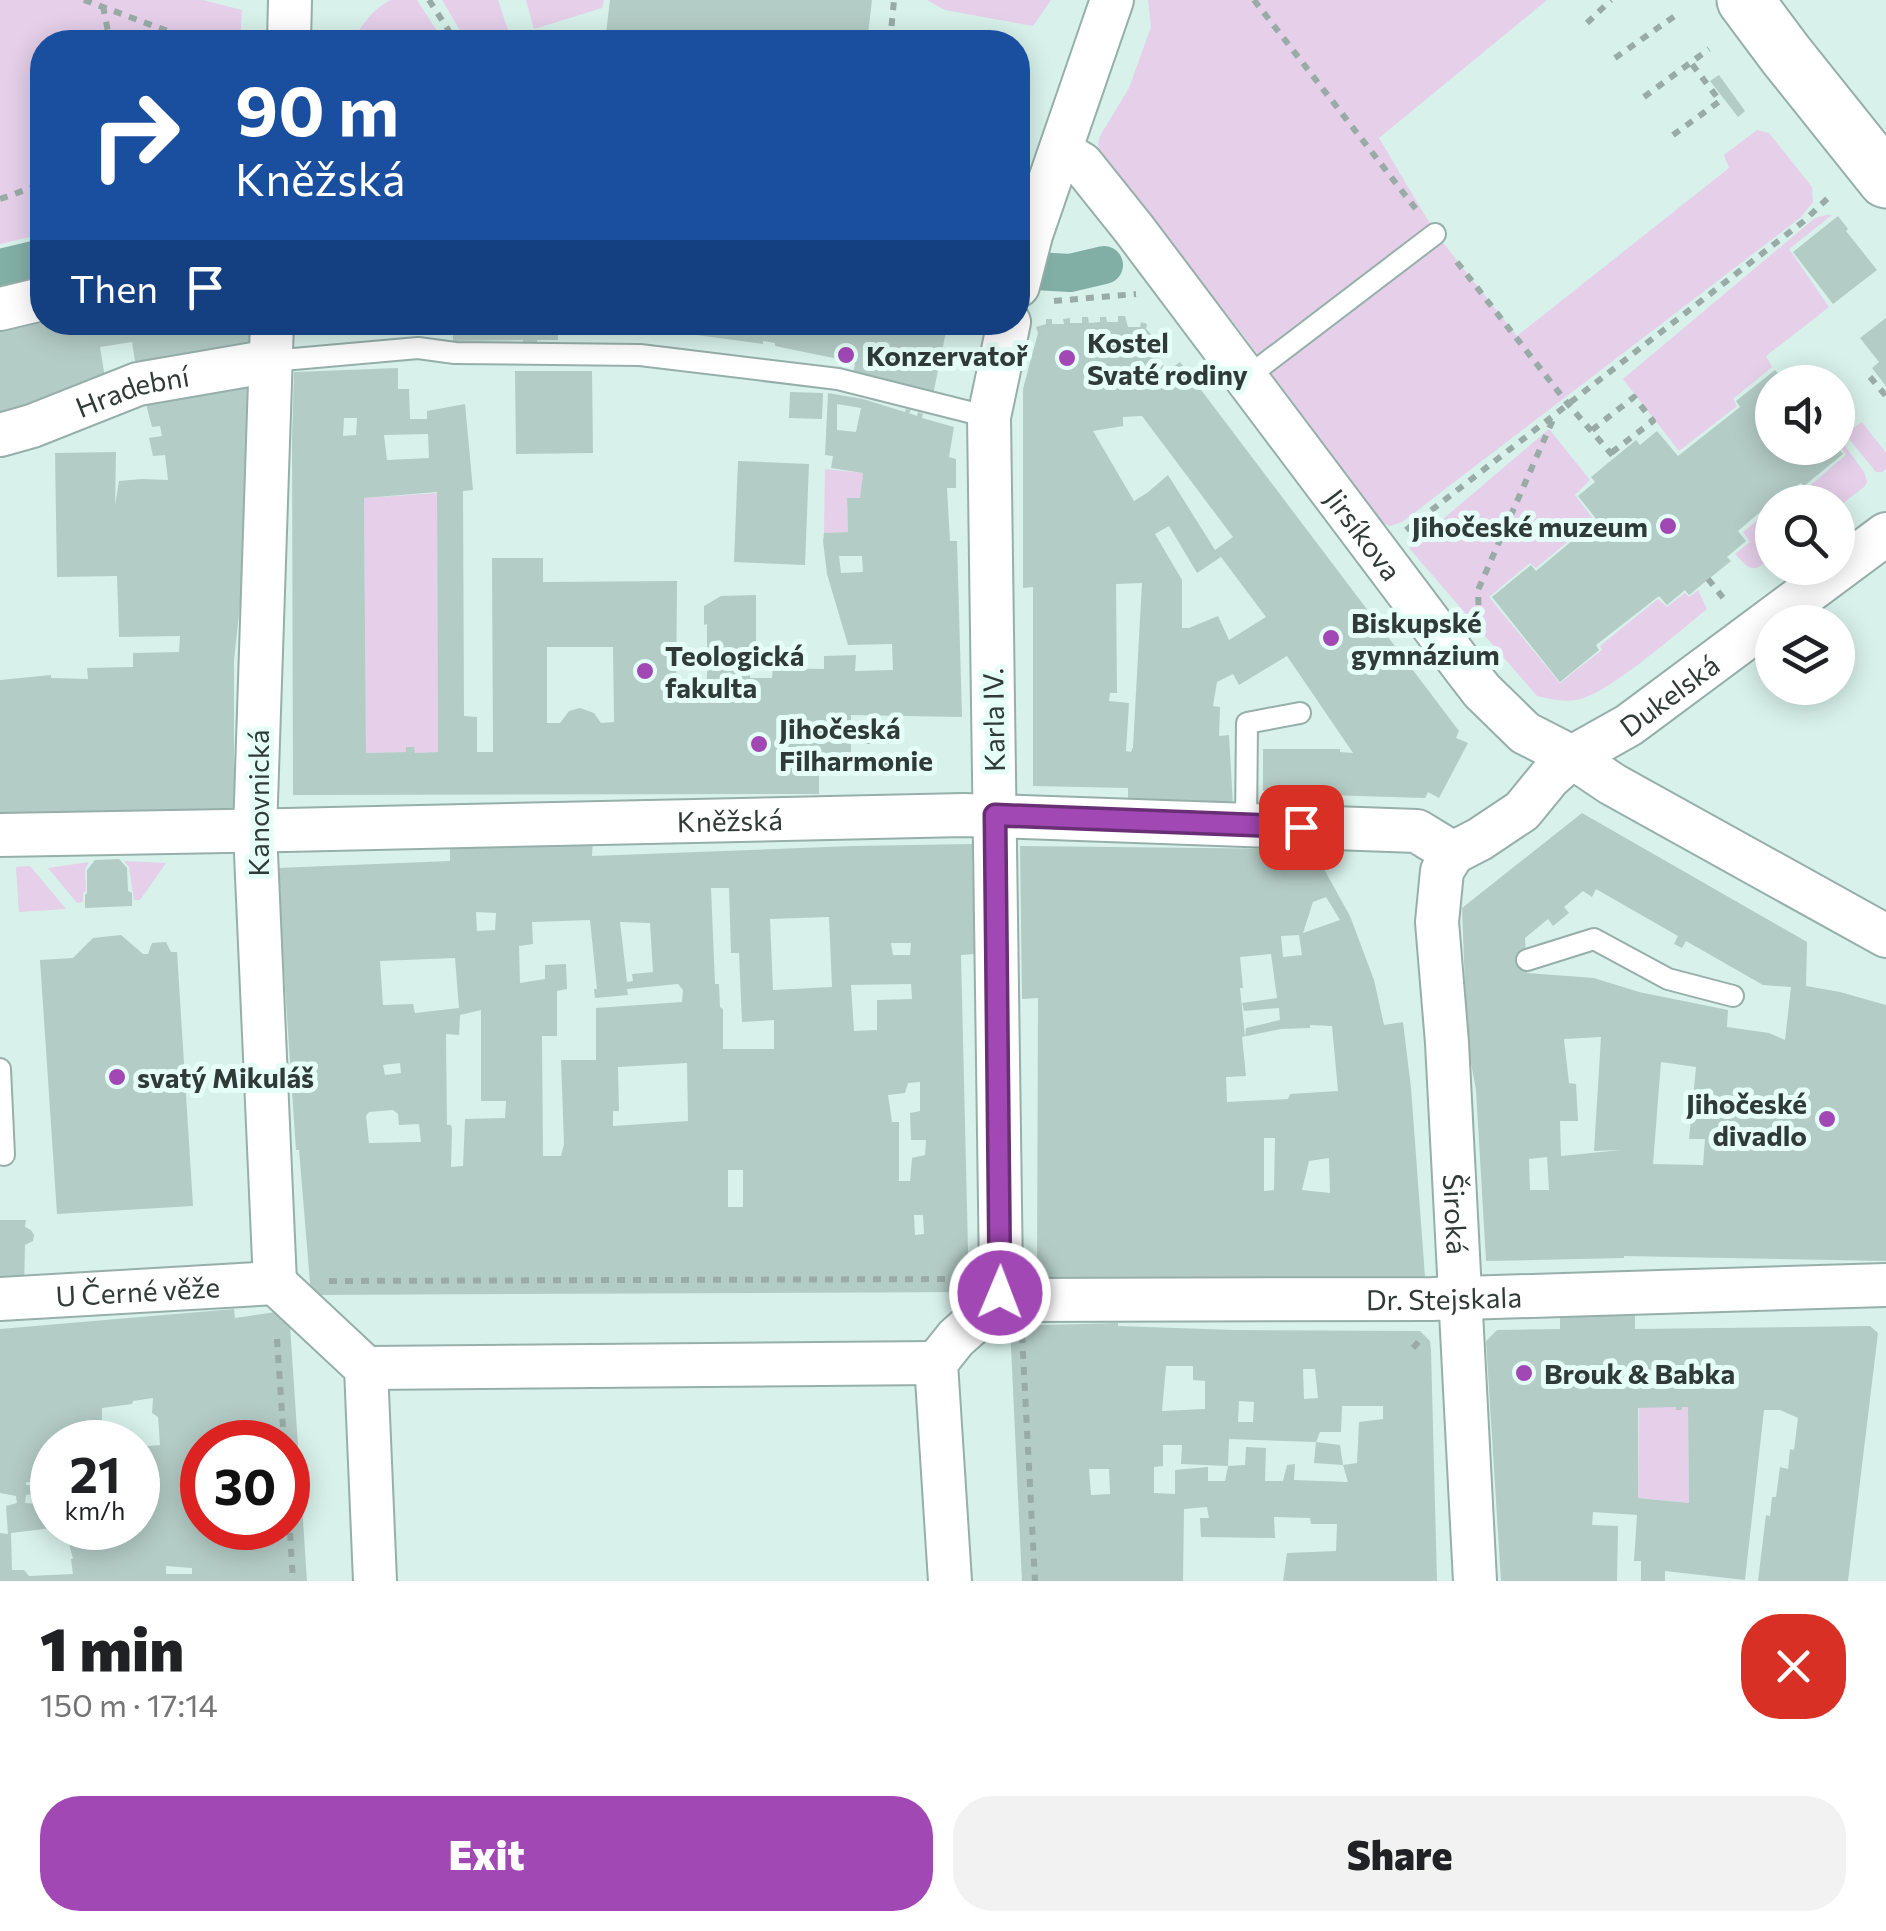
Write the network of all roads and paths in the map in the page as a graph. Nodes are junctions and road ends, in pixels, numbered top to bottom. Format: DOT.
graph roads {
  1 [pos="84,0"];
  2 [pos="290,0"];
  3 [pos="428,0"];
  4 [pos="894,0"];
  5 [pos="1112,0"];
  6 [pos="1254,0"];
  7 [pos="1611,0"];
  8 [pos="1745,0"];
  9 [pos="103,6"];
  10 [pos="1679,13"];
  11 [pos="1587,22"];
  12 [pos="108,30"];
  13 [pos="167,30"];
  14 [pos="289,30"];
  15 [pos="448,30"];
  16 [pos="891,30"];
  17 [pos="1709,49"];
  18 [pos="1615,58"];
  19 [pos="1691,63"];
  20 [pos="1644,97"];
  21 [pos="1673,135"];
  22 [pos="1060,151"];
  23 [pos="1886,180"];
  24 [pos="30,188"];
  25 [pos="1829,197"];
  26 [pos="0,199"];
  27 [pos="1429,226"];
  28 [pos="1145,261"];
  29 [pos="1457,262"];
  30 [pos="1034,293"];
  31 [pos="30,302"];
  32 [pos="0,309"];
  33 [pos="1006,335"];
  34 [pos="271,342"];
  35 [pos="1870,377"];
  36 [pos="1246,378"];
  37 [pos="1886,396"];
  38 [pos="1568,404"];
  39 [pos="1556,414"];
  40 [pos="989,417"];
  41 [pos="1592,430"];
  42 [pos="0,434"];
  43 [pos="1886,534"];
  44 [pos="1394,540"];
  45 [pos="1708,579"];
  46 [pos="1724,599"];
  47 [pos="1480,623"];
  48 [pos="1300,713"];
  49 [pos="866,723"];
  50 [pos="892,723"];
  51 [pos="891,740"];
  52 [pos="865,741"];
  53 [pos="1572,757"];
  54 [pos="865,762"];
  55 [pos="891,762"];
  56 [pos="995,815"];
  57 [pos="1246,824"];
  58 [pos="255,830"];
  59 [pos="0,834"];
  60 [pos="1453,853"];
  61 [pos="1886,936"];
  62 [pos="1526,960"];
  63 [pos="1733,996"];
  64 [pos="0,1070"];
  65 [pos="4,1155"];
  66 [pos="320,1282"];
  67 [pos="275,1284"];
  68 [pos="1886,1285"];
  69 [pos="1458,1298"];
  70 [pos="0,1299"];
  71 [pos="997,1301"];
  72 [pos="277,1330"];
  73 [pos="936,1363"];
  74 [pos="366,1368"];
  75 [pos="283,1420"];
  76 [pos="291,1550"];
  77 [pos="293,1581"];
  78 [pos="375,1581"];
  79 [pos="950,1581"];
  80 [pos="1035,1581"];
  81 [pos="1475,1581"];
  1 -- 9 [label="path"];
  2 -- 14 [label="street"];
  3 -- 15 [label="path"];
  4 -- 16 [label="path"];
  5 -- 22 [label="street"];
  6 -- 27 [label="path"];
  7 -- 11 [label="path"];
  8 -- 23 [label="street"];
  9 -- 12 [label="path"];
  9 -- 13 [label="path"];
  10 -- 18 [label="path"];
  17 -- 19 [label="path"];
  19 -- 20 [label="path"];
  19 -- 21 [label="path"];
  22 -- 28 [label="street, Jirsíkova"];
  22 -- 30 [label="street"];
  24 -- 26 [label="path"];
  25 -- 38 [label="path"];
  27 -- 36 [label="lane"];
  28 -- 30 [label="path"];
  28 -- 36 [label="street, Jirsíkova"];
  29 -- 38 [label="path"];
  31 -- 32 [label="street"];
  33 -- 40 [label="street, Karla IV."];
  34 -- 40 [label="lane"];
  34 -- 42 [label="street, Hradební"];
  34 -- 58 [label="street, Kanovnická"];
  35 -- 37 [label="path"];
  36 -- 53 [label="street, Jirsíkova"];
  38 -- 39 [label="path"];
  38 -- 41 [label="path"];
  39 -- 44 [label="path"];
  39 -- 47 [label="path"];
  40 -- 56 [label="street, Karla IV."];
  41 -- 41 [label="path"];
  43 -- 53 [label="street, Dukelská"];
  45 -- 46 [label="path"];
  48 -- 57 [label="lane"];
  49 -- 50 [label="path"];
  51 -- 52 [label="path"];
  53 -- 60 [label="street, Dukelská"];
  53 -- 61 [label="street, Jirsíkova"];
  54 -- 55 [label="path"];
  56 -- 57 [label="street, Kněžská"];
  56 -- 58 [label="street, Kněžská"];
  56 -- 71 [label="street, Karla IV."];
  57 -- 60 [label="street, Kněžská"];
  58 -- 59 [label="street, Kněžská"];
  58 -- 67 [label="street, Kanovnická"];
  60 -- 69 [label="street, Široká"];
  62 -- 63 [label="lane"];
  64 -- 65 [label="lane"];
  66 -- 71 [label="path"];
  67 -- 70 [label="street, U Černé věže"];
  67 -- 74 [label="street"];
  68 -- 69 [label="street, Dr. Stejskala"];
  69 -- 71 [label="street, Dr. Stejskala"];
  69 -- 81 [label="street, Široká"];
  71 -- 73 [label="street"];
  71 -- 80 [label="path"];
  72 -- 75 [label="path"];
  73 -- 74 [label="street"];
  73 -- 79 [label="street"];
  74 -- 78 [label="street"];
  76 -- 77 [label="path"];
}
